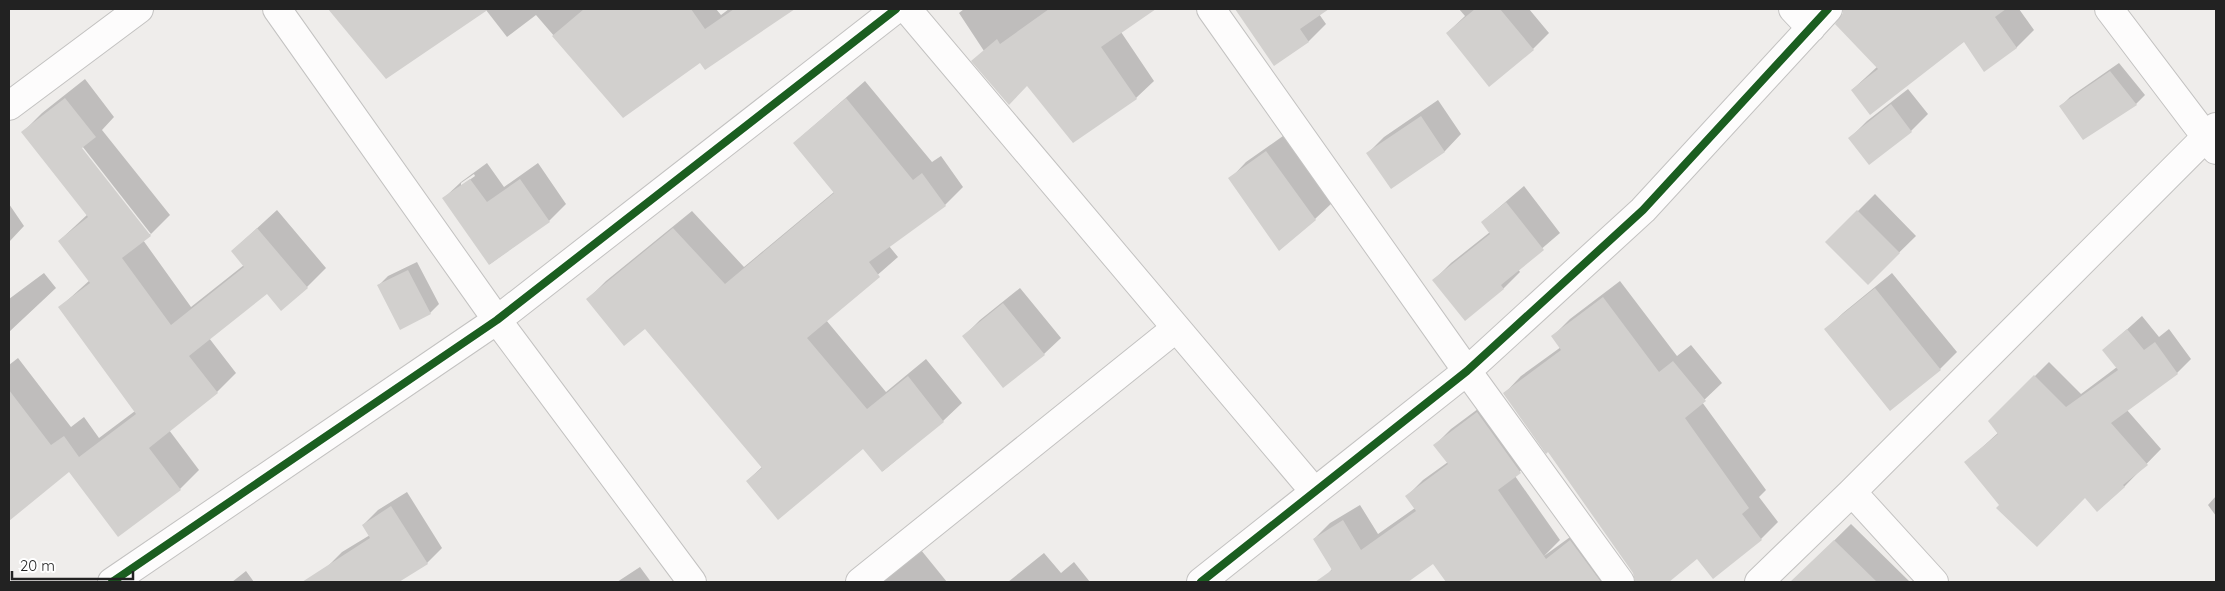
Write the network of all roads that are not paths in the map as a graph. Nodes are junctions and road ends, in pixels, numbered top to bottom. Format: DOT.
graph roads {
  1 [pos="139,9"];
  2 [pos="277,9"];
  3 [pos="896,9"];
  4 [pos="907,9"];
  5 [pos="1211,9"];
  6 [pos="1793,9"];
  7 [pos="2109,9"];
  8 [pos="1820,18"];
  9 [pos="9,106"];
  10 [pos="2213,138"];
  11 [pos="497,320"];
  12 [pos="1175,329"];
  13 [pos="1467,371"];
  14 [pos="1314,491"];
  15 [pos="1852,492"];
  16 [pos="112,582"];
  17 [pos="692,582"];
  18 [pos="860,582"];
  19 [pos="1201,582"];
  20 [pos="1620,582"];
  21 [pos="1759,582"];
  22 [pos="1934,582"];
  1 -- 9 [label="street"];
  2 -- 11 [label="street"];
  3 -- 11 [label="street"];
  4 -- 12 [label="street"];
  5 -- 13 [label="street"];
  6 -- 8 [label="street"];
  7 -- 10 [label="street"];
  8 -- 13 [label="street"];
  10 -- 15 [label="street"];
  11 -- 16 [label="street"];
  11 -- 17 [label="street"];
  12 -- 14 [label="street"];
  12 -- 18 [label="street"];
  13 -- 14 [label="street"];
  13 -- 20 [label="street"];
  14 -- 19 [label="street"];
  15 -- 21 [label="street"];
  15 -- 22 [label="street"];
}
